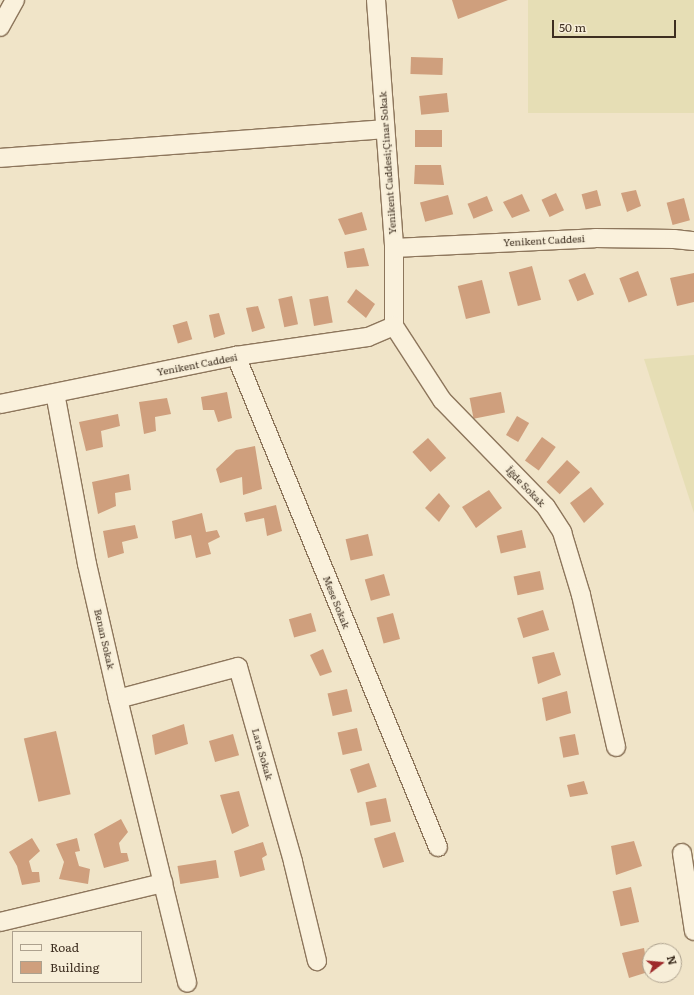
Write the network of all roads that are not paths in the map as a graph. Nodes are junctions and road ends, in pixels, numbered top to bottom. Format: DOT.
graph roads {
  1 [pos="15,0"];
  2 [pos="376,0"];
  3 [pos="0,27"];
  4 [pos="384,129"];
  5 [pos="0,158"];
  6 [pos="694,241"];
  7 [pos="394,248"];
  8 [pos="394,326"];
  9 [pos="236,356"];
  10 [pos="55,393"];
  11 [pos="0,404"];
  12 [pos="118,699"];
  13 [pos="616,747"];
  14 [pos="438,847"];
  15 [pos="682,853"];
  16 [pos="163,883"];
  17 [pos="0,922"];
  18 [pos="694,931"];
  19 [pos="317,961"];
  20 [pos="187,983"];
  1 -- 3 [label="street"];
  2 -- 4 [label="street, Yenikent Caddesi;Çinar Sokak"];
  4 -- 5 [label="street"];
  4 -- 7 [label="street, Yenikent Caddesi;Çinar Sokak"];
  6 -- 7 [label="street, Yenikent Caddesi"];
  7 -- 8 [label="street, Yenikent Caddesi;Çinar Sokak"];
  8 -- 9 [label="street, Yenikent Caddesi"];
  8 -- 13 [label="street, İĝde Sokak"];
  9 -- 10 [label="street, Yenikent Caddesi"];
  9 -- 14 [label="street, Mese Sokak"];
  10 -- 11 [label="street, Yenikent Caddesi"];
  10 -- 12 [label="street, Benan Sokak"];
  12 -- 16 [label="street, Benan Sokak"];
  12 -- 19 [label="street, Lara Sokak"];
  15 -- 18 [label="street"];
  16 -- 17 [label="street"];
  16 -- 20 [label="street, Benan Sokak"];
}
